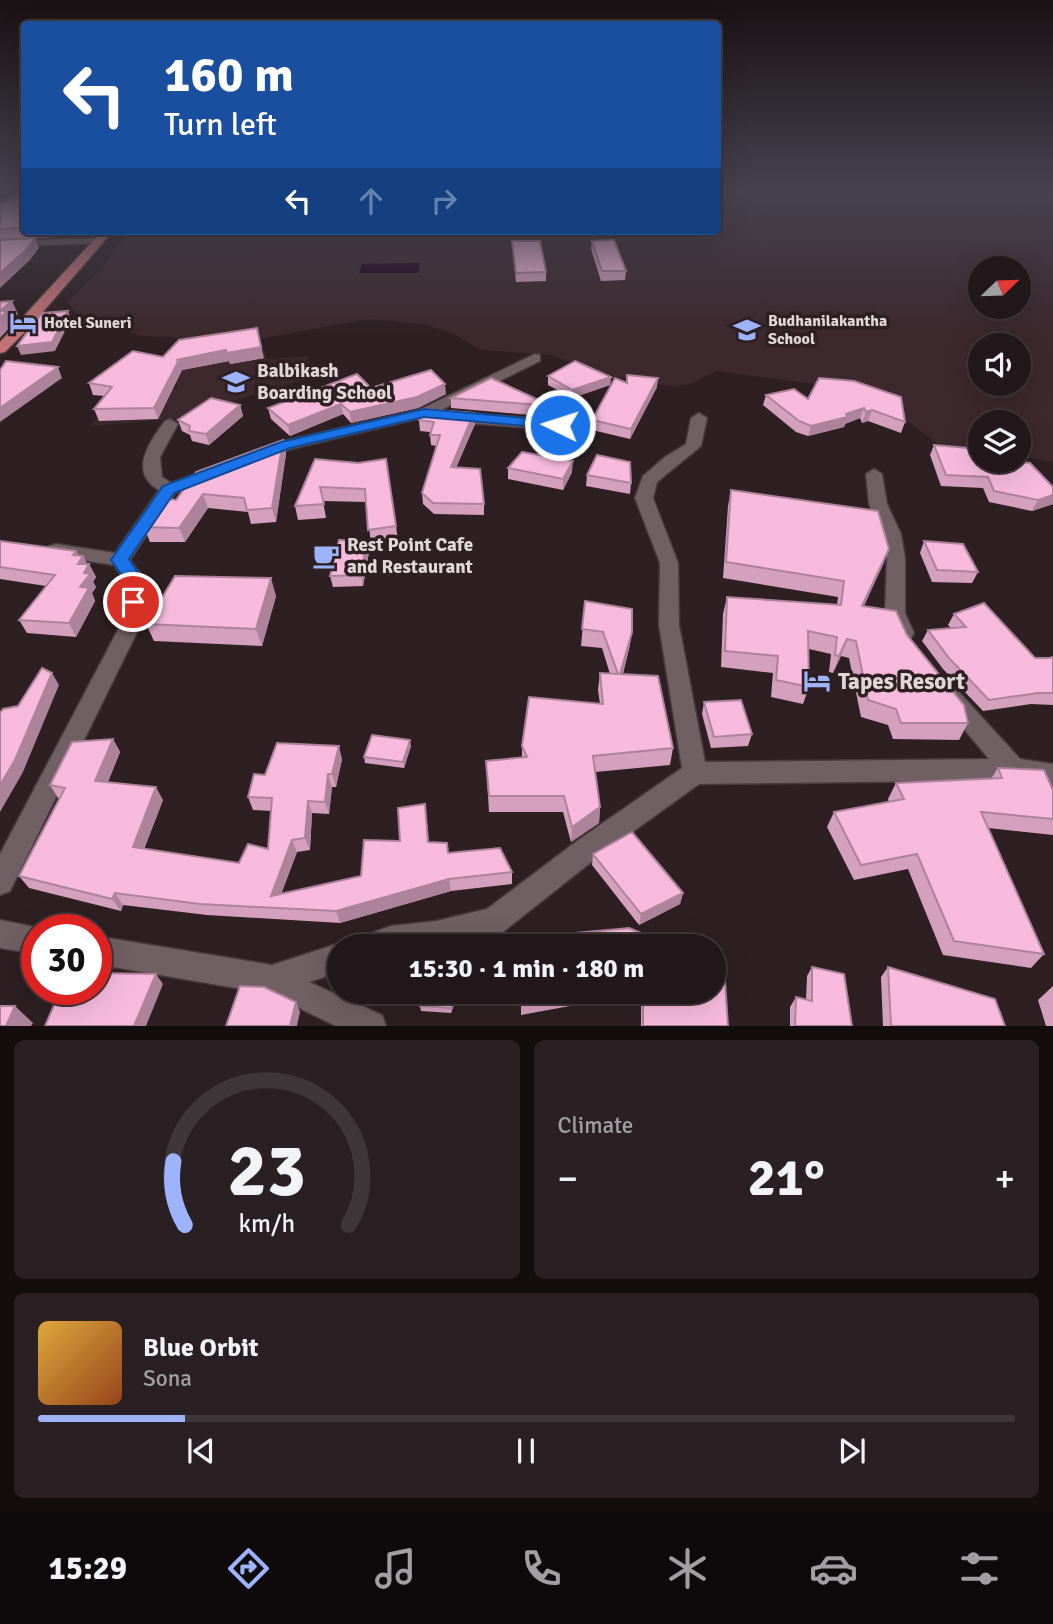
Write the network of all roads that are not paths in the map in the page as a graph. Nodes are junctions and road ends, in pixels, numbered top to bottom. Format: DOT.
graph roads {
  1 [pos="40,241"];
  2 [pos="99,241"];
  3 [pos="0,244"];
  4 [pos="0,349"];
  5 [pos="535,358"];
  6 [pos="581,407"];
  7 [pos="424,413"];
  8 [pos="699,418"];
  9 [pos="170,424"];
  10 [pos="247,460"];
  11 [pos="220,470"];
  12 [pos="874,474"];
  13 [pos="169,489"];
  14 [pos="29,547"];
  15 [pos="120,560"];
  16 [pos="917,655"];
  17 [pos="942,688"];
  18 [pos="1013,769"];
  19 [pos="695,773"];
  20 [pos="1053,775"];
  21 [pos="0,882"];
  22 [pos="0,934"];
  23 [pos="440,934"];
  24 [pos="21,937"];
  25 [pos="112,953"];
  26 [pos="327,961"];
  27 [pos="272,980"];
  28 [pos="371,1026"];
  1 -- 3 [label="street"];
  2 -- 4 [label="main road"];
  5 -- 7 [label="street"];
  6 -- 7 [label="street"];
  7 -- 10 [label="street"];
  8 -- 19 [label="street"];
  9 -- 13 [label="street"];
  11 -- 13 [label="street"];
  12 -- 16 [label="street"];
  13 -- 15 [label="street"];
  14 -- 15 [label="street"];
  15 -- 21 [label="street"];
  17 -- 18 [label="street"];
  18 -- 19 [label="street"];
  18 -- 20 [label="street"];
  19 -- 23 [label="street"];
  22 -- 24 [label="street"];
  25 -- 27 [label="street"];
  26 -- 27 [label="street"];
  27 -- 28 [label="street"];
}
